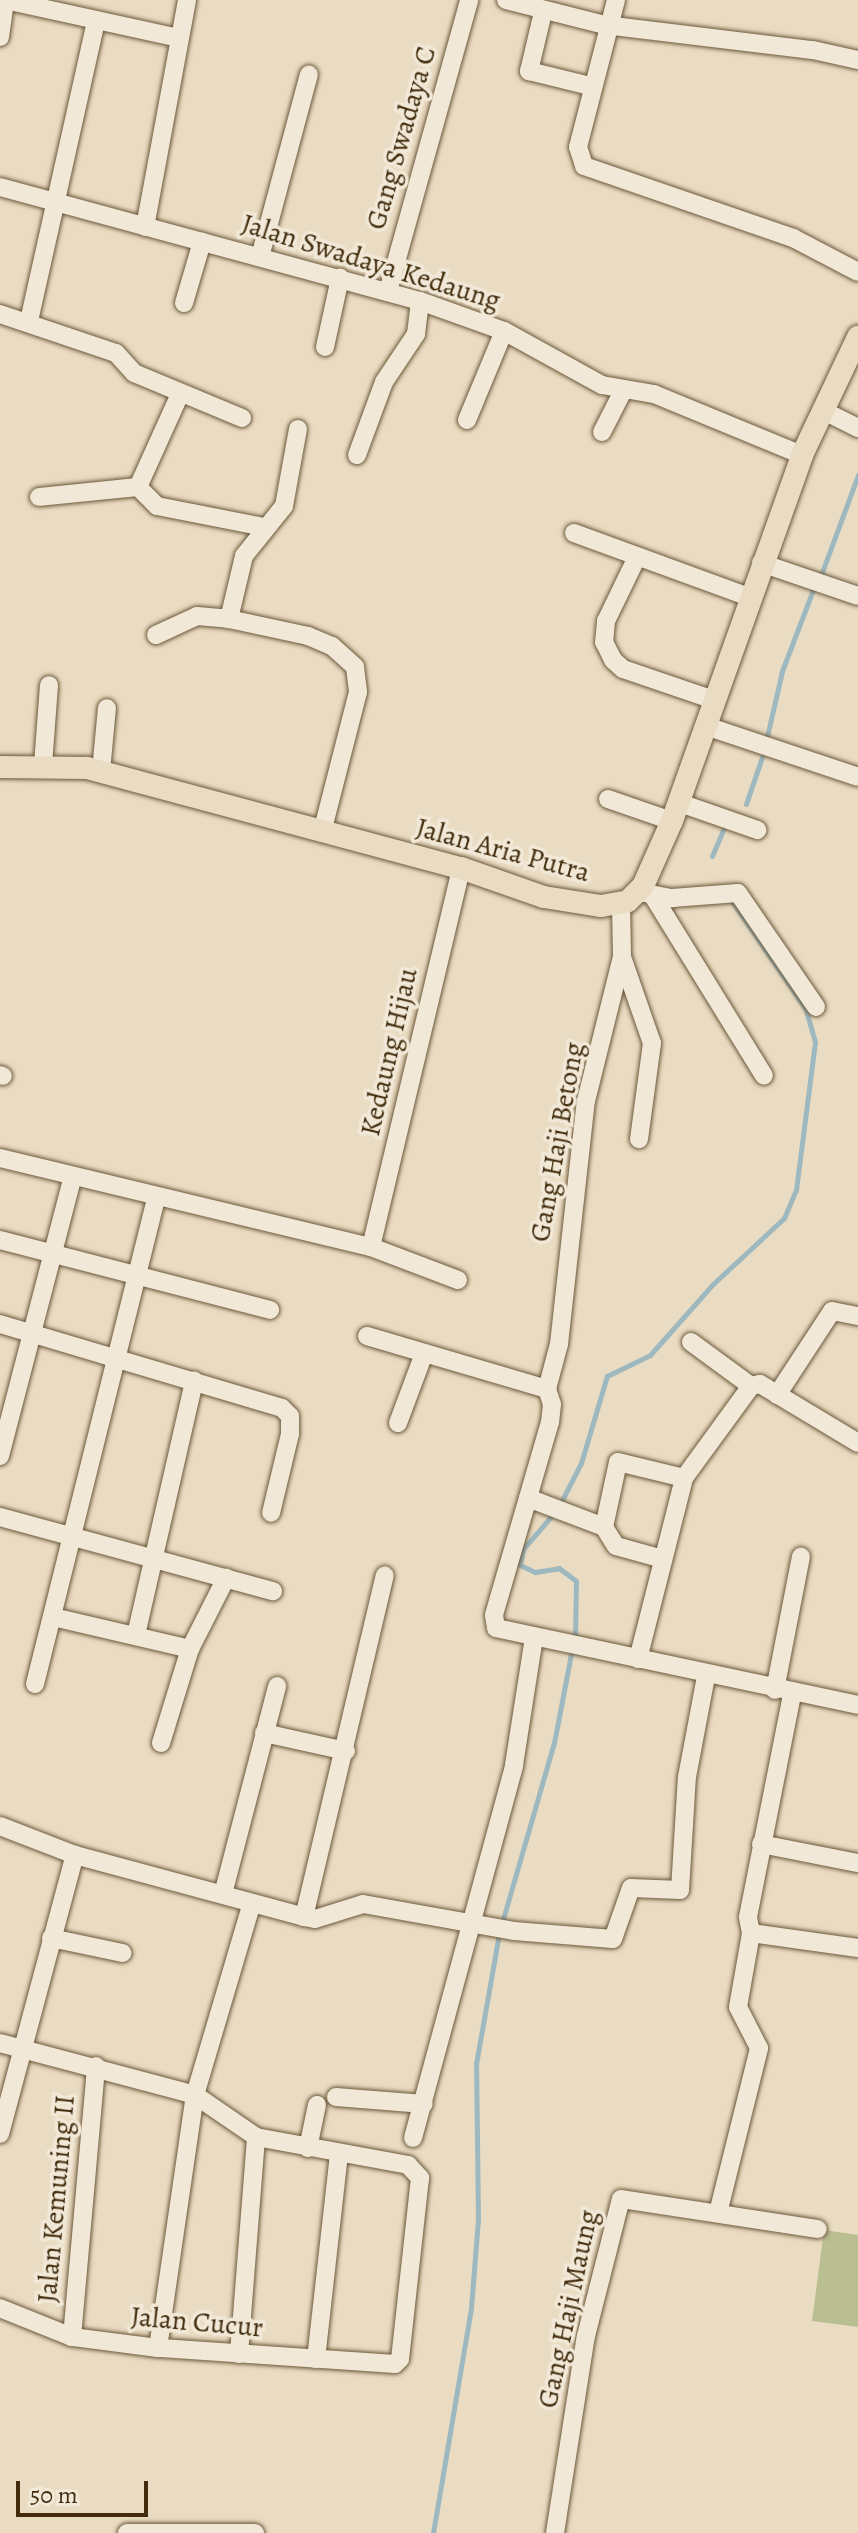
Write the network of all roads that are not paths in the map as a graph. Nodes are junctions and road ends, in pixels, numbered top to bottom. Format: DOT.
graph roads {
  1 [pos="5,0"];
  2 [pos="187,0"];
  3 [pos="469,0"];
  4 [pos="506,0"];
  5 [pos="616,0"];
  6 [pos="543,12"];
  7 [pos="96,21"];
  8 [pos="605,25"];
  9 [pos="0,37"];
  10 [pos="179,38"];
  11 [pos="858,60"];
  12 [pos="309,74"];
  13 [pos="590,86"];
  14 [pos="0,187"];
  15 [pos="55,203"];
  16 [pos="145,227"];
  17 [pos="202,242"];
  18 [pos="260,257"];
  19 [pos="858,272"];
  20 [pos="340,278"];
  21 [pos="388,291"];
  22 [pos="420,301"];
  23 [pos="184,303"];
  24 [pos="0,314"];
  25 [pos="29,321"];
  26 [pos="504,331"];
  27 [pos="858,337"];
  28 [pos="325,347"];
  29 [pos="624,389"];
  30 [pos="180,394"];
  31 [pos="822,410"];
  32 [pos="242,418"];
  33 [pos="467,420"];
  34 [pos="858,428"];
  35 [pos="298,429"];
  36 [pos="602,432"];
  37 [pos="357,455"];
  38 [pos="802,455"];
  39 [pos="138,487"];
  40 [pos="39,497"];
  41 [pos="264,527"];
  42 [pos="574,533"];
  43 [pos="637,557"];
  44 [pos="761,563"];
  45 [pos="858,596"];
  46 [pos="749,597"];
  47 [pos="229,619"];
  48 [pos="156,635"];
  49 [pos="49,685"];
  50 [pos="714,700"];
  51 [pos="107,708"];
  52 [pos="706,726"];
  53 [pos="49,766"];
  54 [pos="0,767"];
  55 [pos="90,769"];
  56 [pos="858,777"];
  57 [pos="608,799"];
  58 [pos="676,812"];
  59 [pos="757,830"];
  60 [pos="322,832"];
  61 [pos="461,868"];
  62 [pos="646,894"];
  63 [pos="621,905"];
  64 [pos="622,957"];
  65 [pos="816,1007"];
  66 [pos="764,1076"];
  67 [pos="639,1139"];
  68 [pos="0,1158"];
  69 [pos="73,1176"];
  70 [pos="156,1199"];
  71 [pos="0,1240"];
  72 [pos="371,1247"];
  73 [pos="51,1254"];
  74 [pos="135,1278"];
  75 [pos="458,1280"];
  76 [pos="270,1310"];
  77 [pos="858,1316"];
  78 [pos="0,1324"];
  79 [pos="30,1332"];
  80 [pos="367,1336"];
  81 [pos="691,1342"];
  82 [pos="113,1355"];
  83 [pos="423,1356"];
  84 [pos="194,1381"];
  85 [pos="751,1386"];
  86 [pos="547,1389"];
  87 [pos="777,1395"];
  88 [pos="4,1419"];
  89 [pos="398,1423"];
  90 [pos="858,1443"];
  91 [pos="0,1456"];
  92 [pos="684,1478"];
  93 [pos="528,1498"];
  94 [pos="271,1513"];
  95 [pos="0,1518"];
  96 [pos="604,1527"];
  97 [pos="73,1535"];
  98 [pos="801,1556"];
  99 [pos="152,1558"];
  100 [pos="663,1559"];
  101 [pos="385,1575"];
  102 [pos="226,1578"];
  103 [pos="273,1591"];
  104 [pos="53,1617"];
  105 [pos="136,1635"];
  106 [pos="534,1637"];
  107 [pos="190,1649"];
  108 [pos="638,1659"];
  109 [pos="706,1676"];
  110 [pos="35,1684"];
  111 [pos="277,1686"];
  112 [pos="783,1692"];
  113 [pos="858,1705"];
  114 [pos="264,1733"];
  115 [pos="161,1743"];
  116 [pos="346,1751"];
  117 [pos="0,1826"];
  118 [pos="761,1844"];
  119 [pos="75,1855"];
  120 [pos="858,1863"];
  121 [pos="223,1894"];
  122 [pos="256,1904"];
  123 [pos="304,1917"];
  124 [pos="469,1920"];
  125 [pos="751,1933"];
  126 [pos="51,1938"];
  127 [pos="858,1948"];
  128 [pos="122,1953"];
  129 [pos="0,2043"];
  130 [pos="24,2049"];
  131 [pos="96,2066"];
  132 [pos="195,2095"];
  133 [pos="336,2097"];
  134 [pos="424,2104"];
  135 [pos="317,2105"];
  136 [pos="0,2132"];
  137 [pos="256,2137"];
  138 [pos="413,2138"];
  139 [pos="308,2148"];
  140 [pos="339,2155"];
  141 [pos="718,2213"];
  142 [pos="818,2229"];
  143 [pos="0,2308"];
  144 [pos="72,2337"];
  145 [pos="158,2348"];
  146 [pos="239,2354"];
  147 [pos="316,2359"];
  148 [pos="172,2532"];
  149 [pos="127,2533"];
  150 [pos="255,2533"];
  151 [pos="555,2533"];
  1 -- 7 [label="street"];
  1 -- 9 [label="street"];
  2 -- 10 [label="street"];
  3 -- 21 [label="street, Gang Swadaya C"];
  4 -- 6 [label="street"];
  5 -- 8 [label="street"];
  6 -- 8 [label="street"];
  6 -- 13 [label="street"];
  7 -- 10 [label="street"];
  7 -- 15 [label="street"];
  8 -- 11 [label="street"];
  8 -- 13 [label="street"];
  10 -- 16 [label="street"];
  12 -- 18 [label="street"];
  13 -- 19 [label="street"];
  14 -- 15 [label="street, Jalan Swadaya Kedaung"];
  15 -- 16 [label="street, Jalan Swadaya Kedaung"];
  15 -- 25 [label="street"];
  16 -- 17 [label="street, Jalan Swadaya Kedaung"];
  17 -- 18 [label="street, Jalan Swadaya Kedaung"];
  17 -- 23 [label="street"];
  18 -- 20 [label="street, Jalan Swadaya Kedaung"];
  20 -- 21 [label="street, Jalan Swadaya Kedaung"];
  20 -- 28 [label="street"];
  21 -- 22 [label="street, Jalan Swadaya Kedaung"];
  22 -- 26 [label="street, Jalan Swadaya Kedaung"];
  22 -- 37 [label="street"];
  24 -- 25 [label="street"];
  25 -- 30 [label="street"];
  26 -- 29 [label="street, Jalan Swadaya Kedaung"];
  26 -- 33 [label="street"];
  27 -- 31 [label="main road"];
  29 -- 36 [label="street"];
  29 -- 38 [label="street, Jalan Swadaya Kedaung"];
  30 -- 32 [label="street"];
  30 -- 39 [label="street"];
  31 -- 34 [label="street"];
  31 -- 38 [label="main road"];
  35 -- 41 [label="street"];
  38 -- 44 [label="main road"];
  39 -- 40 [label="street"];
  39 -- 41 [label="street"];
  41 -- 47 [label="street"];
  42 -- 43 [label="street"];
  43 -- 46 [label="street"];
  43 -- 50 [label="street"];
  44 -- 45 [label="street"];
  44 -- 46 [label="main road"];
  46 -- 50 [label="main road"];
  47 -- 48 [label="street"];
  47 -- 60 [label="street"];
  49 -- 53 [label="street"];
  50 -- 52 [label="main road"];
  51 -- 55 [label="street"];
  52 -- 56 [label="street"];
  52 -- 58 [label="main road"];
  53 -- 54 [label="main road, Jalan Aria Putra"];
  53 -- 55 [label="main road, Jalan Aria Putra"];
  55 -- 60 [label="main road, Jalan Aria Putra"];
  57 -- 58 [label="street"];
  58 -- 59 [label="street"];
  58 -- 62 [label="main road"];
  60 -- 61 [label="main road, Jalan Aria Putra"];
  61 -- 63 [label="main road, Jalan Aria Putra"];
  61 -- 72 [label="street, Kedaung Hijau"];
  62 -- 63 [label="main road, Jalan Aria Putra"];
  62 -- 65 [label="street"];
  62 -- 66 [label="street"];
  63 -- 64 [label="street, Gang Haji Betong"];
  64 -- 67 [label="street"];
  64 -- 86 [label="street, Gang Haji Betong"];
  68 -- 69 [label="street"];
  69 -- 70 [label="street"];
  69 -- 73 [label="street"];
  70 -- 72 [label="street"];
  70 -- 74 [label="street"];
  71 -- 73 [label="street"];
  72 -- 75 [label="street"];
  73 -- 74 [label="street"];
  73 -- 79 [label="street"];
  74 -- 76 [label="street"];
  74 -- 82 [label="street"];
  77 -- 87 [label="street"];
  78 -- 79 [label="street"];
  79 -- 82 [label="street"];
  79 -- 88 [label="street"];
  80 -- 83 [label="street"];
  81 -- 85 [label="street"];
  82 -- 84 [label="street"];
  82 -- 97 [label="street"];
  83 -- 86 [label="street"];
  83 -- 89 [label="street"];
  84 -- 94 [label="street"];
  84 -- 99 [label="street"];
  85 -- 87 [label="street"];
  85 -- 92 [label="street"];
  86 -- 93 [label="street, Gang Haji Betong"];
  87 -- 90 [label="street"];
  88 -- 91 [label="street"];
  92 -- 96 [label="street"];
  92 -- 100 [label="street"];
  93 -- 96 [label="street"];
  93 -- 106 [label="street, Gang Haji Betong"];
  95 -- 97 [label="street"];
  96 -- 100 [label="street"];
  97 -- 99 [label="street"];
  97 -- 104 [label="street"];
  98 -- 112 [label="street"];
  99 -- 102 [label="street"];
  99 -- 105 [label="street"];
  100 -- 108 [label="street"];
  101 -- 116 [label="street"];
  102 -- 103 [label="street"];
  102 -- 107 [label="street"];
  104 -- 105 [label="street"];
  104 -- 110 [label="street"];
  105 -- 107 [label="street"];
  106 -- 108 [label="street"];
  106 -- 124 [label="street"];
  107 -- 115 [label="street"];
  108 -- 109 [label="street"];
  109 -- 112 [label="street"];
  109 -- 124 [label="street"];
  111 -- 114 [label="street"];
  112 -- 113 [label="street"];
  112 -- 118 [label="street"];
  114 -- 116 [label="street"];
  114 -- 121 [label="street"];
  116 -- 123 [label="street"];
  117 -- 119 [label="street"];
  118 -- 120 [label="street"];
  118 -- 125 [label="street"];
  119 -- 121 [label="street"];
  119 -- 126 [label="street"];
  121 -- 122 [label="street"];
  122 -- 123 [label="street"];
  122 -- 132 [label="street"];
  123 -- 124 [label="street"];
  124 -- 134 [label="street"];
  125 -- 127 [label="street"];
  125 -- 141 [label="street"];
  126 -- 128 [label="street"];
  126 -- 130 [label="street"];
  129 -- 130 [label="street"];
  130 -- 131 [label="street"];
  130 -- 136 [label="street"];
  131 -- 132 [label="street"];
  131 -- 144 [label="street, Jalan Kemuning II"];
  132 -- 137 [label="street"];
  132 -- 145 [label="street"];
  133 -- 134 [label="street"];
  134 -- 138 [label="street"];
  135 -- 139 [label="street"];
  137 -- 139 [label="street"];
  137 -- 146 [label="street"];
  139 -- 140 [label="street"];
  140 -- 147 [label="street"];
  140 -- 147 [label="street, Jalan Cucur"];
  141 -- 142 [label="street, Gang Haji Maung"];
  141 -- 151 [label="street, Gang Haji Maung"];
  143 -- 144 [label="street, Jalan Cucur"];
  144 -- 145 [label="street, Jalan Cucur"];
  145 -- 146 [label="street, Jalan Cucur"];
  146 -- 147 [label="street, Jalan Cucur"];
  148 -- 149 [label="street"];
  148 -- 150 [label="street"];
}
